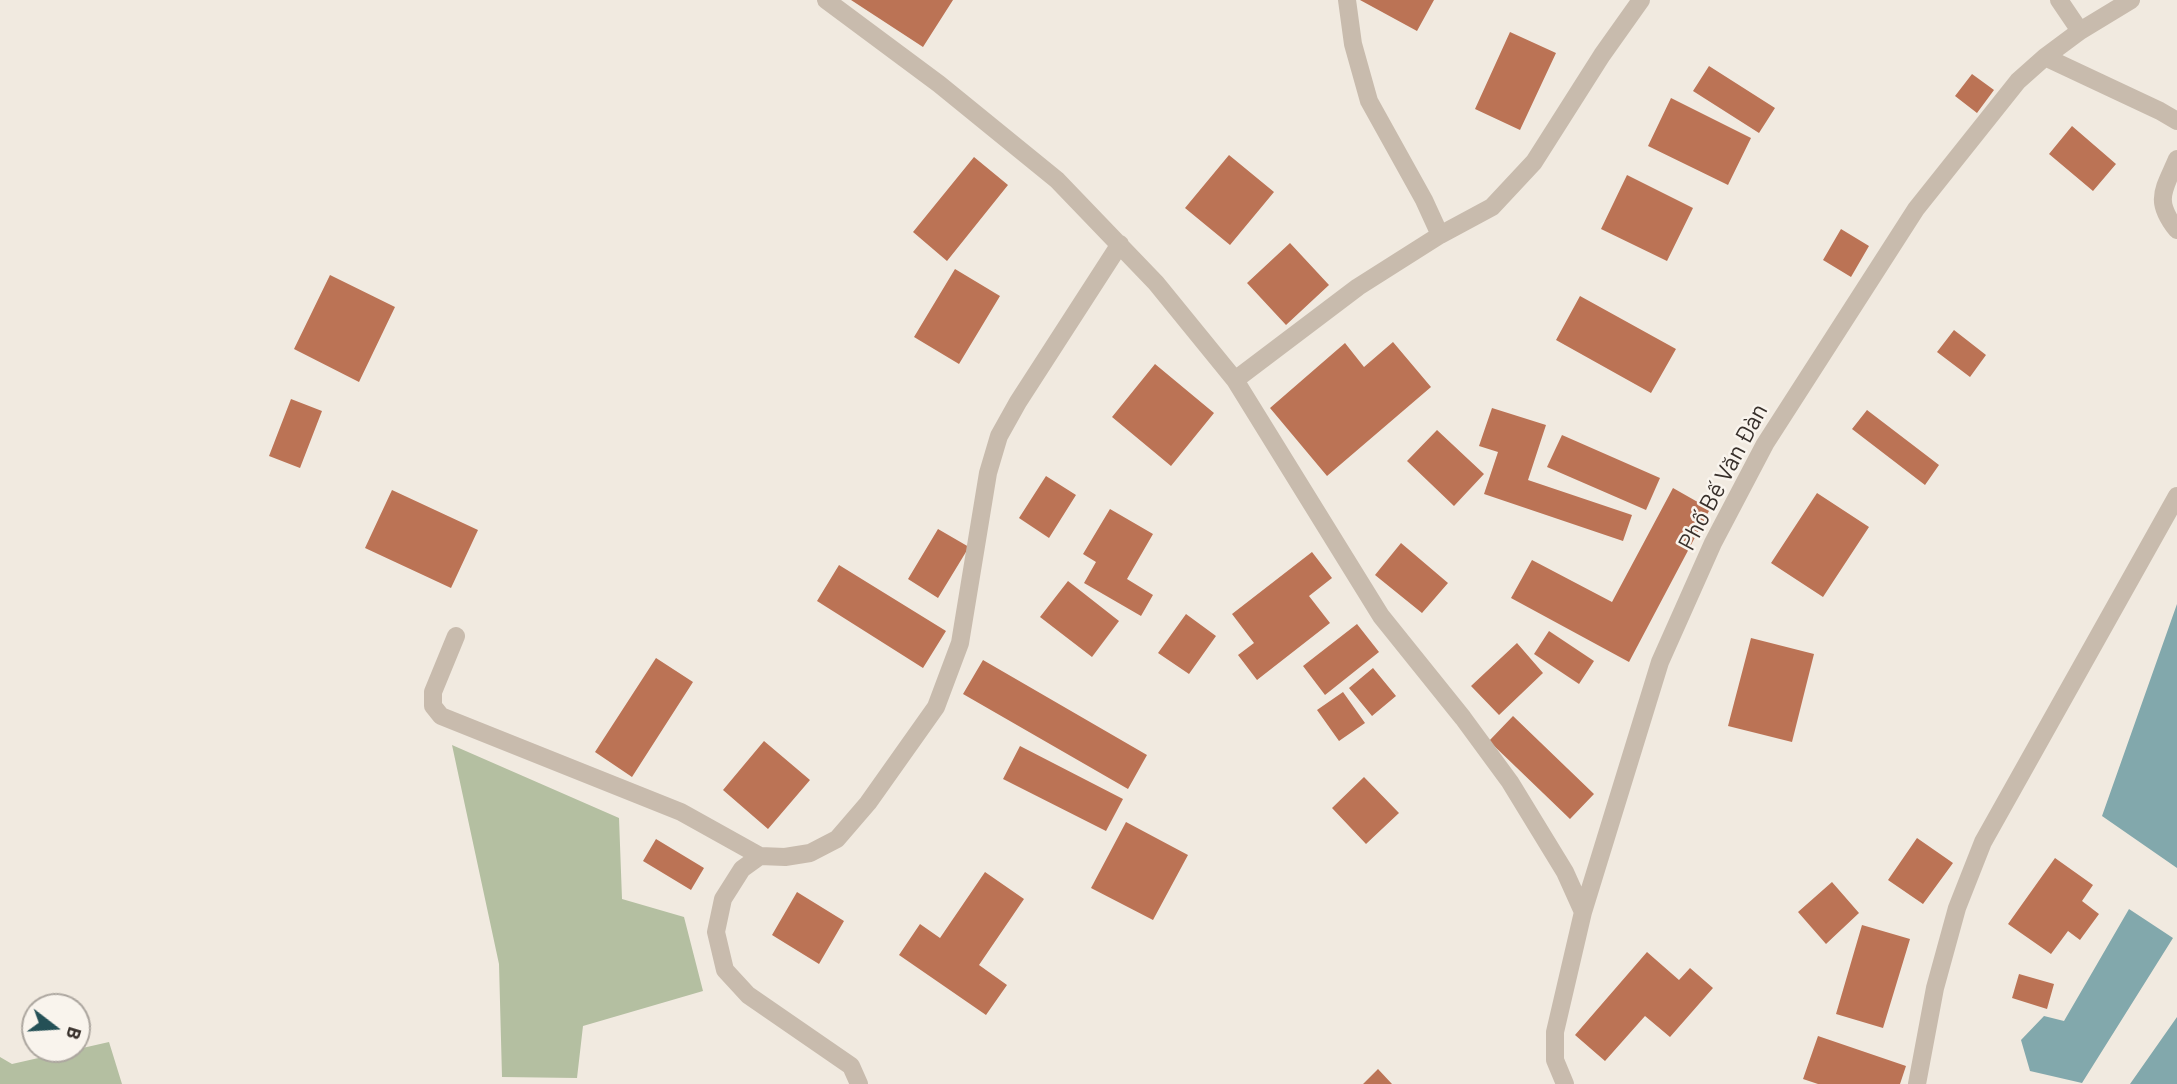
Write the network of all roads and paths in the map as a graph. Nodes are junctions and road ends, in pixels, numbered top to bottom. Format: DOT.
graph roads {
  1 [pos="826,0"];
  2 [pos="1348,0"];
  3 [pos="1641,0"];
  4 [pos="2059,0"];
  5 [pos="2131,0"];
  6 [pos="2080,32"];
  7 [pos="2045,57"];
  8 [pos="2177,121"];
  9 [pos="2177,159"];
  10 [pos="2177,230"];
  11 [pos="1440,235"];
  12 [pos="1120,244"];
  13 [pos="1235,380"];
  14 [pos="2177,496"];
  15 [pos="456,636"];
  16 [pos="760,856"];
  17 [pos="1583,912"];
  18 [pos="859,1084"];
  19 [pos="1565,1084"];
  20 [pos="1917,1084"];
  1 -- 12 [label="street"];
  2 -- 11 [label="street"];
  3 -- 11 [label="street"];
  4 -- 6 [label="street"];
  5 -- 6 [label="street, Phố Bế Văn Đàn"];
  6 -- 7 [label="street, Phố Bế Văn Đàn"];
  7 -- 8 [label="street"];
  7 -- 17 [label="street, Phố Bế Văn Đàn"];
  9 -- 10 [label="street"];
  11 -- 13 [label="street"];
  12 -- 13 [label="street"];
  12 -- 16 [label="street"];
  13 -- 17 [label="street"];
  14 -- 20 [label="street"];
  15 -- 16 [label="street"];
  16 -- 18 [label="street"];
  17 -- 19 [label="street, Phố Bế Văn Đàn"];
}
